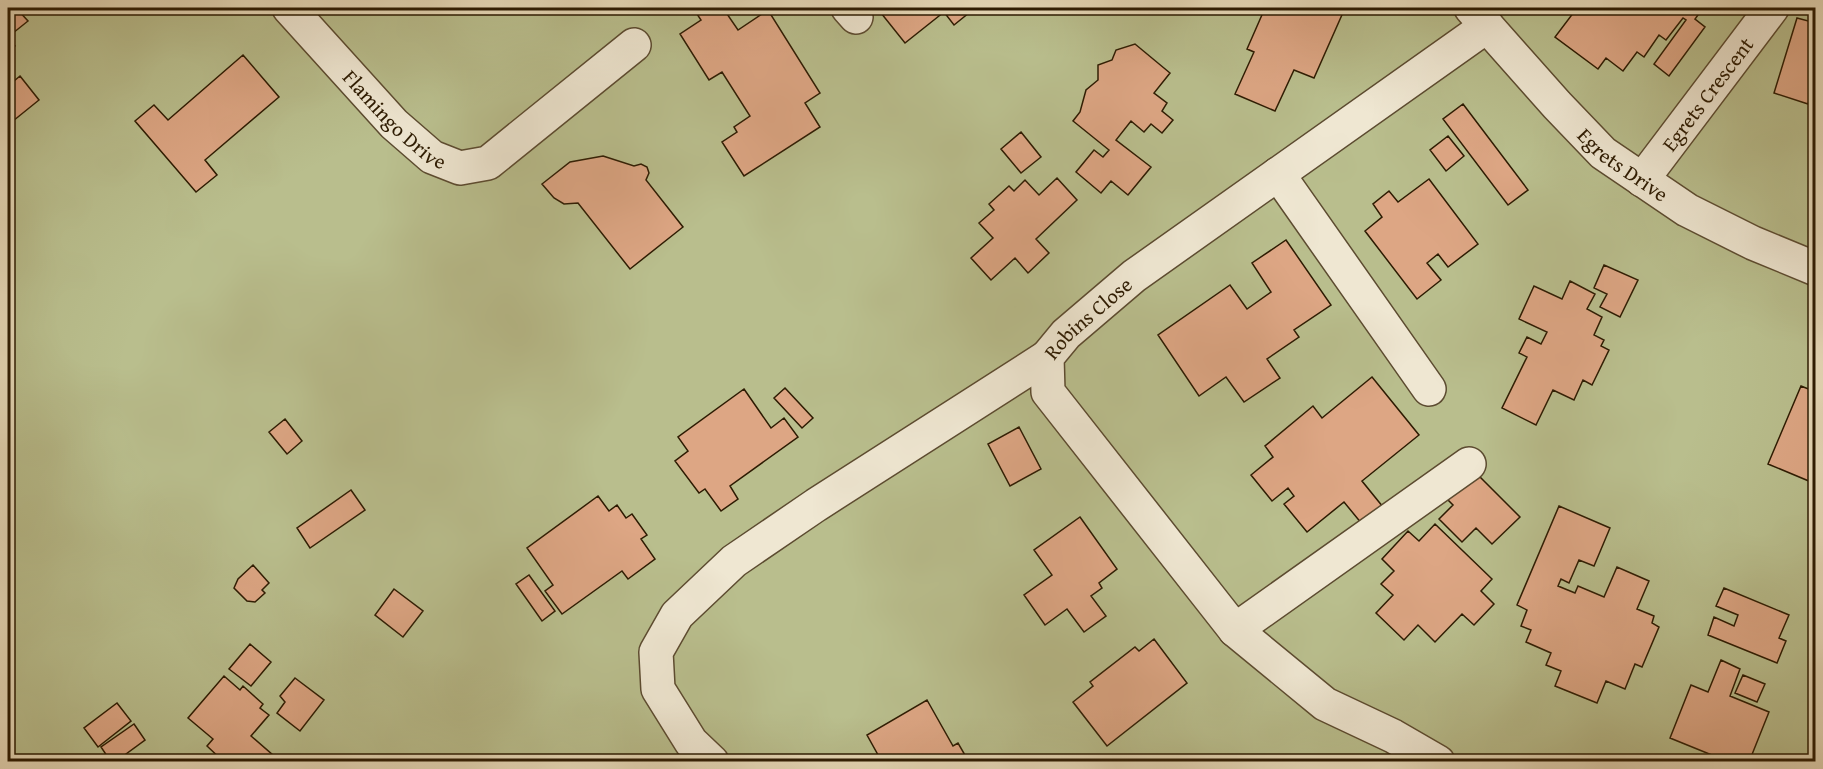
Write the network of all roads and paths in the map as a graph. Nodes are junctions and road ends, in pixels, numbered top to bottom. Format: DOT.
graph roads {
  1 [pos="289,8"];
  2 [pos="1772,8"];
  3 [pos="1479,17"];
  4 [pos="634,45"];
  5 [pos="1278,174"];
  6 [pos="1642,180"];
  7 [pos="1815,269"];
  8 [pos="1047,357"];
  9 [pos="1429,389"];
  10 [pos="1469,464"];
  11 [pos="1235,630"];
  12 [pos="712,762"];
  13 [pos="1438,762"];
  1 -- 4 [label="street, Flamingo Drive"];
  2 -- 6 [label="street, Egrets Crescent"];
  3 -- 5 [label="street, Robins Close"];
  3 -- 6 [label="street, Egrets Drive"];
  5 -- 8 [label="street, Robins Close"];
  5 -- 9 [label="street"];
  6 -- 7 [label="street, Egrets Drive"];
  8 -- 11 [label="street, Robins Close"];
  8 -- 12 [label="street"];
  10 -- 11 [label="street"];
  11 -- 13 [label="street, Robins Close"];
}
